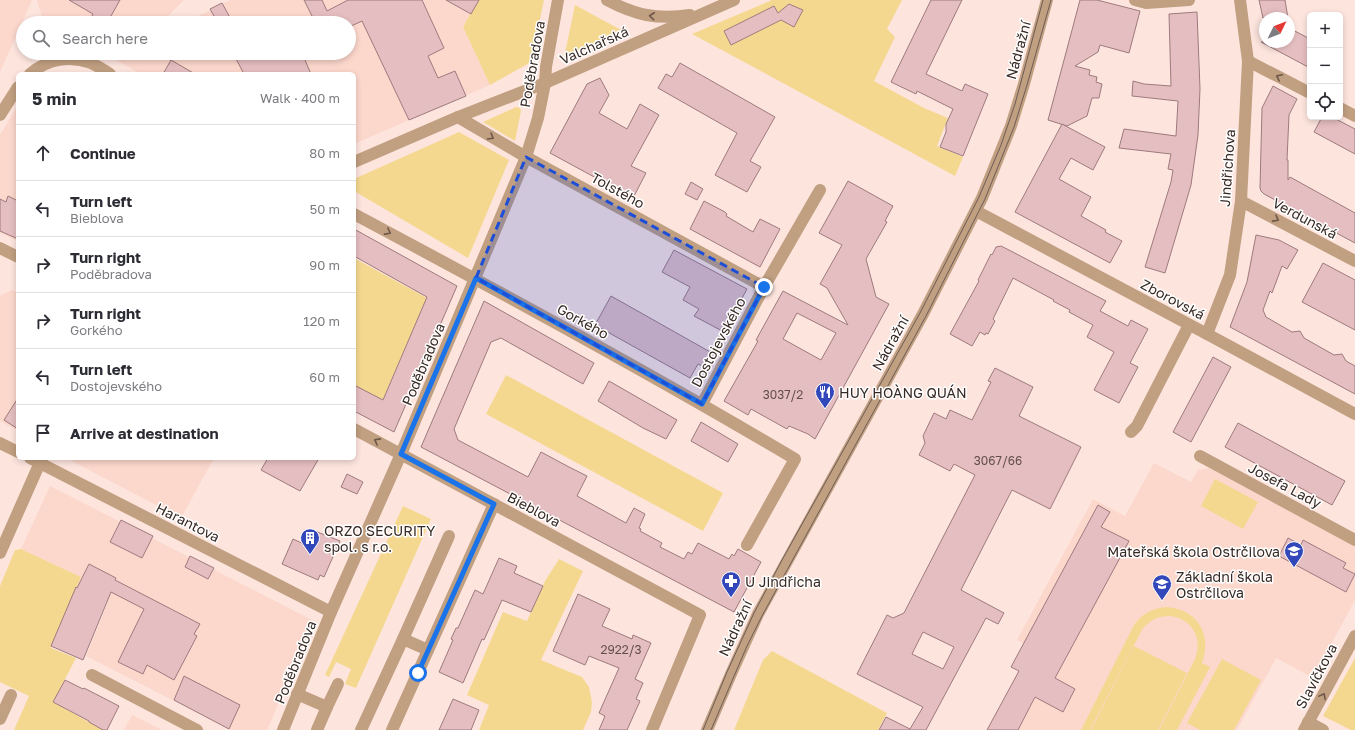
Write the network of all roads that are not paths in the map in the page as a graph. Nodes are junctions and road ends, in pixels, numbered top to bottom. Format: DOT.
graph roads {
  1 [pos="558,0"];
  2 [pos="607,0"];
  3 [pos="734,0"];
  4 [pos="1047,0"];
  5 [pos="1135,0"];
  6 [pos="1189,0"];
  7 [pos="1240,0"];
  8 [pos="705,12"];
  9 [pos="61,60"];
  10 [pos="61,60"];
  11 [pos="76,60"];
  12 [pos="76,60"];
  13 [pos="1248,61"];
  14 [pos="33,72"];
  15 [pos="107,72"];
  16 [pos="545,83"];
  17 [pos="16,90"];
  18 [pos="1307,91"];
  19 [pos="1343,110"];
  20 [pos="0,115"];
  21 [pos="1355,116"];
  22 [pos="458,117"];
  23 [pos="526,157"];
  24 [pos="356,161"];
  25 [pos="820,190"];
  26 [pos="1241,201"];
  27 [pos="976,211"];
  28 [pos="356,215"];
  29 [pos="0,248"];
  30 [pos="16,256"];
  31 [pos="1355,261"];
  32 [pos="476,278"];
  33 [pos="764,287"];
  34 [pos="1189,324"];
  35 [pos="1207,334"];
  36 [pos="702,404"];
  37 [pos="1355,414"];
  38 [pos="356,430"];
  39 [pos="1131,432"];
  40 [pos="0,443"];
  41 [pos="16,451"];
  42 [pos="401,454"];
  43 [pos="1200,456"];
  44 [pos="37,460"];
  45 [pos="494,504"];
  46 [pos="449,536"];
  47 [pos="1355,540"];
  48 [pos="746,545"];
  49 [pos="0,553"];
  50 [pos="331,612"];
  51 [pos="1355,636"];
  52 [pos="402,639"];
  53 [pos="428,650"];
  54 [pos="92,675"];
  55 [pos="338,684"];
  56 [pos="297,694"];
  57 [pos="11,695"];
  58 [pos="327,707"];
  59 [pos="0,719"];
  60 [pos="1306,726"];
  61 [pos="197,730"];
  62 [pos="283,730"];
  63 [pos="317,730"];
  64 [pos="361,730"];
  65 [pos="392,730"];
  66 [pos="652,730"];
  67 [pos="707,730"];
  68 [pos="1323,730"];
  1 -- 16 [label="street, Poděbradova"];
  8 -- 2 [label="street, one-way"];
  3 -- 8 [label="street, Valchařská"];
  4 -- 27 [label="street, Nádražní"];
  5 -- 6 [label="street"];
  7 -- 13 [label="street, Jindřichova"];
  8 -- 16 [label="street, Valchařská"];
  9 -- 14 [label="street"];
  10 -- 11 [label="street"];
  12 -- 15 [label="street"];
  18 -- 13 [label="street, one-way"];
  13 -- 26 [label="street, Jindřichova"];
  16 -- 22 [label="street, Valchařská"];
  16 -- 23 [label="street, Poděbradova"];
  17 -- 20 [label="street"];
  19 -- 21 [label="street"];
  22 -- 23 [label="street, Tolstého, one-way"];
  22 -- 24 [label="street, Valchařská"];
  23 -- 32 [label="street, Poděbradova"];
  23 -- 33 [label="street, Tolstého"];
  25 -- 33 [label="street, Dostojevského"];
  26 -- 31 [label="street, Verdunská, one-way"];
  26 -- 35 [label="street, Jindřichova"];
  27 -- 34 [label="street, Zborovská"];
  27 -- 67 [label="street, Nádražní"];
  28 -- 32 [label="street, Gorkého, one-way"];
  29 -- 30 [label="street"];
  32 -- 36 [label="street, Gorkého"];
  32 -- 42 [label="street, Poděbradova"];
  33 -- 36 [label="street, Dostojevského"];
  34 -- 35 [label="street, Zborovská"];
  34 -- 39 [label="street"];
  35 -- 37 [label="street, Zborovská"];
  36 -- 48 [label="street, Gorkého"];
  42 -- 38 [label="street, Bieblova, one-way"];
  40 -- 41 [label="street"];
  42 -- 45 [label="street, Bieblova"];
  42 -- 50 [label="street, Poděbradova"];
  43 -- 47 [label="street, Josefa Lady"];
  44 -- 49 [label="street"];
  44 -- 50 [label="street, Harantova"];
  45 -- 53 [label="street"];
  45 -- 66 [label="street, Bieblova"];
  46 -- 52 [label="street"];
  50 -- 56 [label="street, Poděbradova"];
  60 -- 51 [label="street, Slavíčkova, one-way"];
  52 -- 53 [label="street"];
  52 -- 64 [label="street"];
  53 -- 65 [label="street"];
  54 -- 61 [label="street"];
  55 -- 58 [label="street"];
  56 -- 58 [label="street"];
  56 -- 62 [label="street, Poděbradova"];
  57 -- 59 [label="street"];
  58 -- 63 [label="street"];
  60 -- 68 [label="street"];
}
